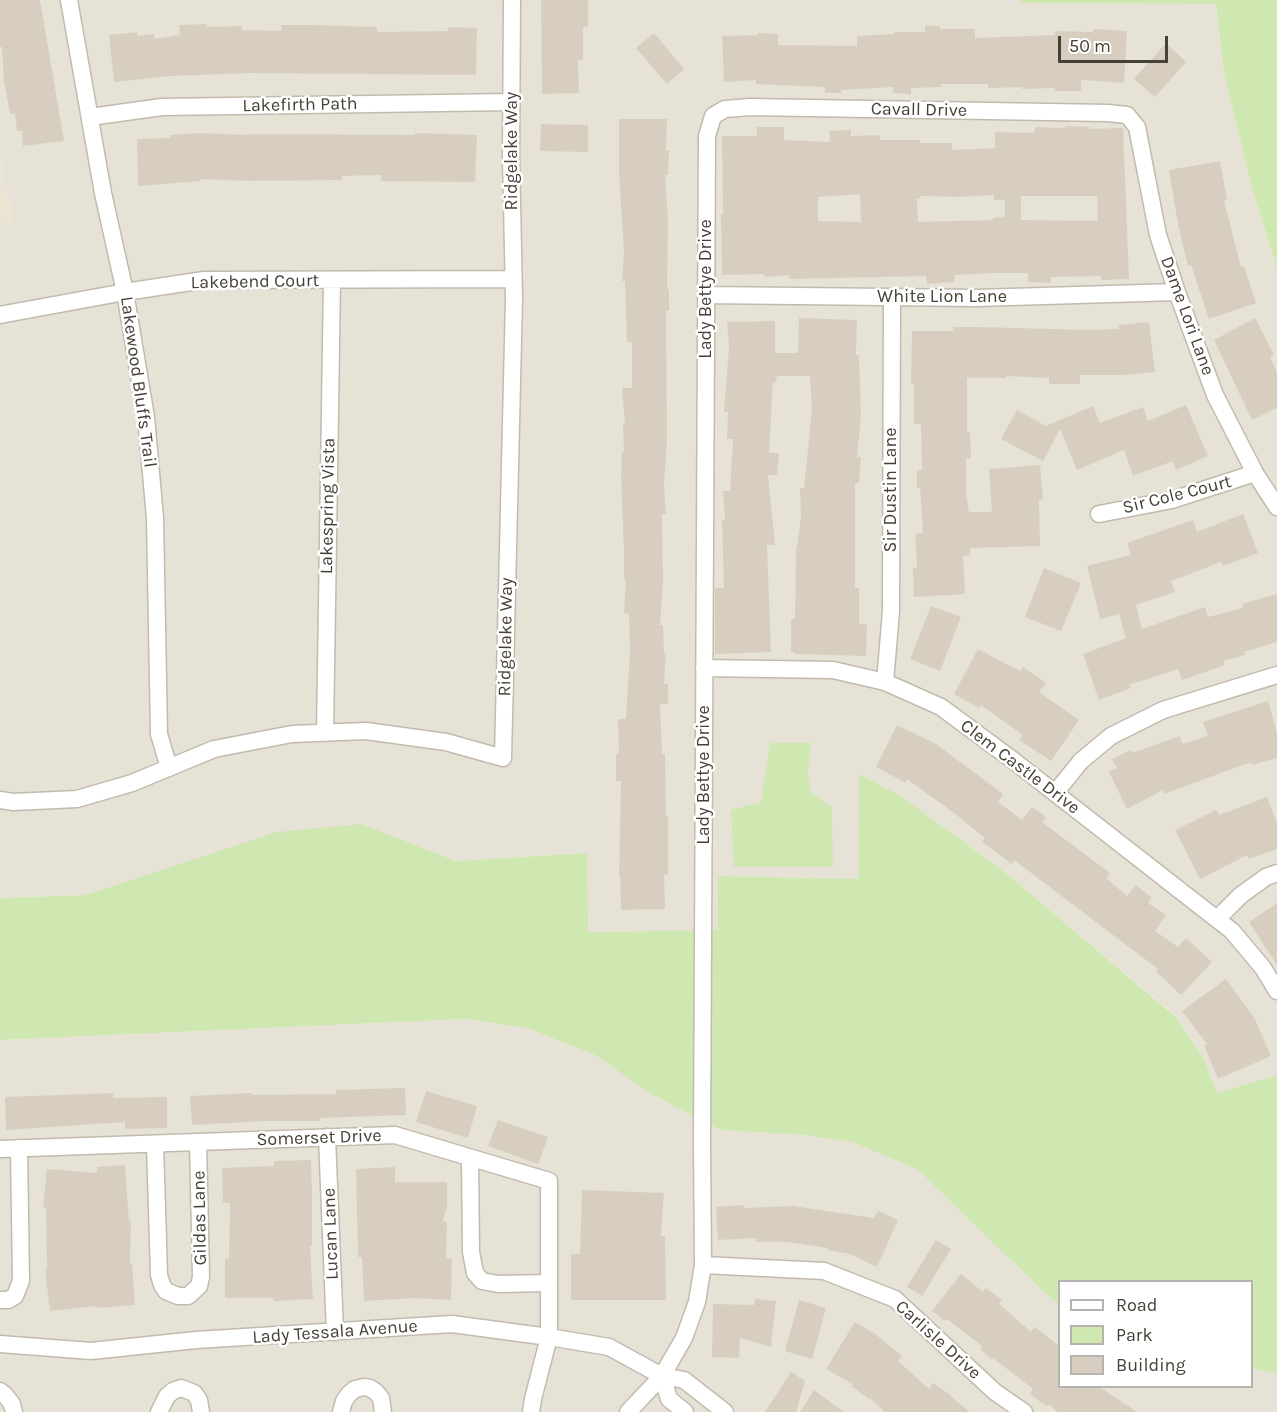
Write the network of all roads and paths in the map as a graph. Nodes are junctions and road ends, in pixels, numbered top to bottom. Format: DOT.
graph roads {
  1 [pos="69,0"];
  2 [pos="512,0"];
  3 [pos="511,102"];
  4 [pos="1127,115"];
  5 [pos="713,116"];
  6 [pos="90,117"];
  7 [pos="513,279"];
  8 [pos="332,280"];
  9 [pos="125,292"];
  10 [pos="1177,292"];
  11 [pos="706,295"];
  12 [pos="892,297"];
  13 [pos="0,315"];
  14 [pos="1255,473"];
  15 [pos="1277,507"];
  16 [pos="1099,514"];
  17 [pos="704,668"];
  18 [pos="1277,675"];
  19 [pos="885,682"];
  20 [pos="324,733"];
  21 [pos="169,768"];
  22 [pos="1055,793"];
  23 [pos="0,800"];
  24 [pos="1277,873"];
  25 [pos="1217,919"];
  26 [pos="1277,990"];
  27 [pos="327,1137"];
  28 [pos="198,1142"];
  29 [pos="155,1144"];
  30 [pos="19,1148"];
  31 [pos="0,1149"];
  32 [pos="470,1158"];
  33 [pos="703,1265"];
  34 [pos="549,1283"];
  35 [pos="0,1300"];
  36 [pos="335,1332"];
  37 [pos="549,1337"];
  38 [pos="0,1344"];
  39 [pos="662,1376"];
  40 [pos="0,1391"];
  41 [pos="14,1412"];
  42 [pos="159,1412"];
  43 [pos="201,1412"];
  44 [pos="341,1412"];
  45 [pos="383,1412"];
  46 [pos="531,1412"];
  47 [pos="628,1412"];
  48 [pos="685,1412"];
  49 [pos="725,1412"];
  50 [pos="1024,1412"];
  1 -- 6 [label="street, Lakewood Bluffs Trail"];
  2 -- 3 [label="street, Ridgelake Way"];
  3 -- 6 [label="street, Lakefirth Path"];
  3 -- 7 [label="street, Ridgelake Way"];
  4 -- 5 [label="street, Cavall Drive"];
  4 -- 10 [label="street, Dame Lori Lane"];
  5 -- 11 [label="street, Lady Bettye Drive"];
  6 -- 9 [label="street, Lakewood Bluffs Trail"];
  7 -- 8 [label="street, Lakebend Court"];
  7 -- 20 [label="street, Ridgelake Way"];
  8 -- 9 [label="street, Lakebend Court"];
  8 -- 20 [label="street, Lakespring Vista"];
  9 -- 13 [label="street, Lakebend Court"];
  9 -- 21 [label="street, Lakewood Bluffs Trail"];
  10 -- 12 [label="street, White Lion Lane"];
  10 -- 14 [label="street, Dame Lori Lane"];
  11 -- 12 [label="street, White Lion Lane"];
  11 -- 17 [label="street, Lady Bettye Drive"];
  12 -- 19 [label="street, Sir Dustin Lane"];
  14 -- 15 [label="street, Dame Lori Lane"];
  14 -- 16 [label="street, Sir Cole Court"];
  17 -- 19 [label="street, Clem Castle Drive"];
  17 -- 33 [label="street, Lady Bettye Drive"];
  18 -- 22 [label="street"];
  19 -- 22 [label="street, Clem Castle Drive"];
  20 -- 21 [label="street, Ridgelake Way"];
  21 -- 23 [label="street, Ridgelake Way"];
  22 -- 25 [label="street, Clem Castle Drive"];
  24 -- 25 [label="street"];
  25 -- 26 [label="street, Clem Castle Drive"];
  27 -- 28 [label="street, Somerset Drive"];
  27 -- 32 [label="street, Somerset Drive"];
  27 -- 36 [label="street, Lucan Lane"];
  28 -- 29 [label="street, Somerset Drive"];
  28 -- 29 [label="street, Gildas Lane"];
  29 -- 30 [label="street, Somerset Drive"];
  30 -- 31 [label="street, Somerset Drive"];
  30 -- 35 [label="street"];
  32 -- 34 [label="street, Somerset Drive"];
  32 -- 34 [label="street"];
  33 -- 39 [label="street, Lady Bettye Drive"];
  33 -- 50 [label="street, Carlisle Drive"];
  34 -- 37 [label="street, Somerset Drive"];
  36 -- 37 [label="street, Lady Tessala Avenue"];
  36 -- 38 [label="street, Lady Tessala Avenue"];
  37 -- 39 [label="street, Lady Tessala Avenue"];
  37 -- 46 [label="street, Somerset Drive"];
  39 -- 47 [label="street, Lady Bettye Drive"];
  39 -- 48 [label="street"];
  39 -- 49 [label="street, Lady Tessala Avenue"];
  40 -- 41 [label="street"];
  42 -- 43 [label="street"];
  44 -- 45 [label="street"];
}
